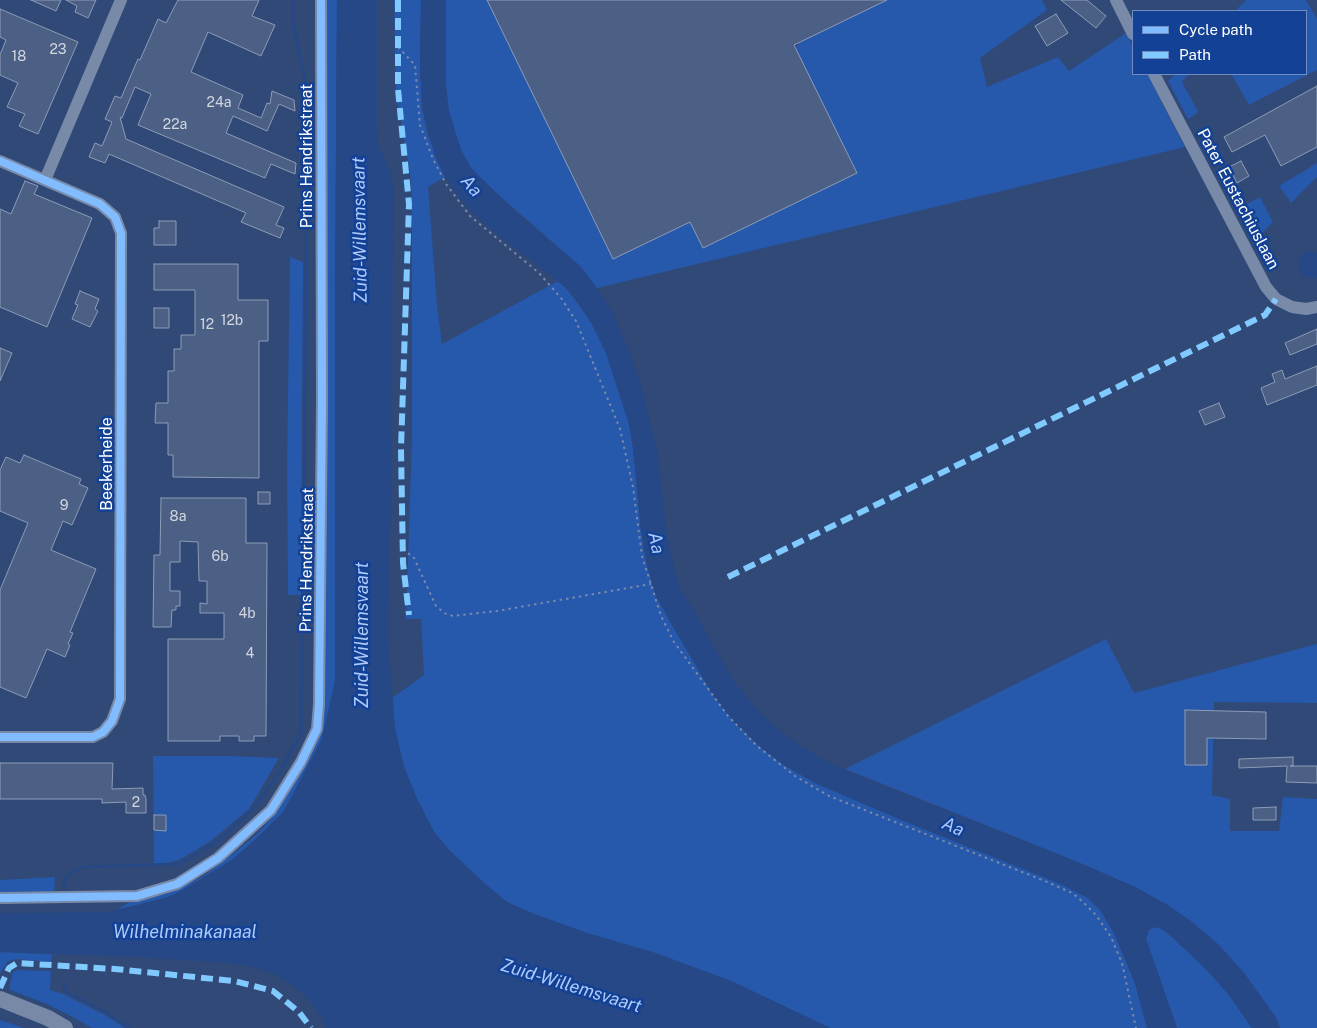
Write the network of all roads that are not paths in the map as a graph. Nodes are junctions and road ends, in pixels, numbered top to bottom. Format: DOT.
graph roads {
  1 [pos="121,0"];
  2 [pos="321,0"];
  3 [pos="1116,0"];
  4 [pos="1132,32"];
  5 [pos="1155,75"];
  6 [pos="0,161"];
  7 [pos="45,180"];
  8 [pos="1317,307"];
  9 [pos="0,737"];
  10 [pos="0,898"];
  11 [pos="0,999"];
  12 [pos="65,1028"];
  1 -- 7 [label="street"];
  2 -- 10 [label="street, Prins Hendrikstraat"];
  3 -- 4 [label="street"];
  5 -- 8 [label="street, Pater Eustachiuslaan"];
  6 -- 7 [label="street, Beekerheide"];
  7 -- 9 [label="street, Beekerheide"];
  11 -- 12 [label="main road"];
}
